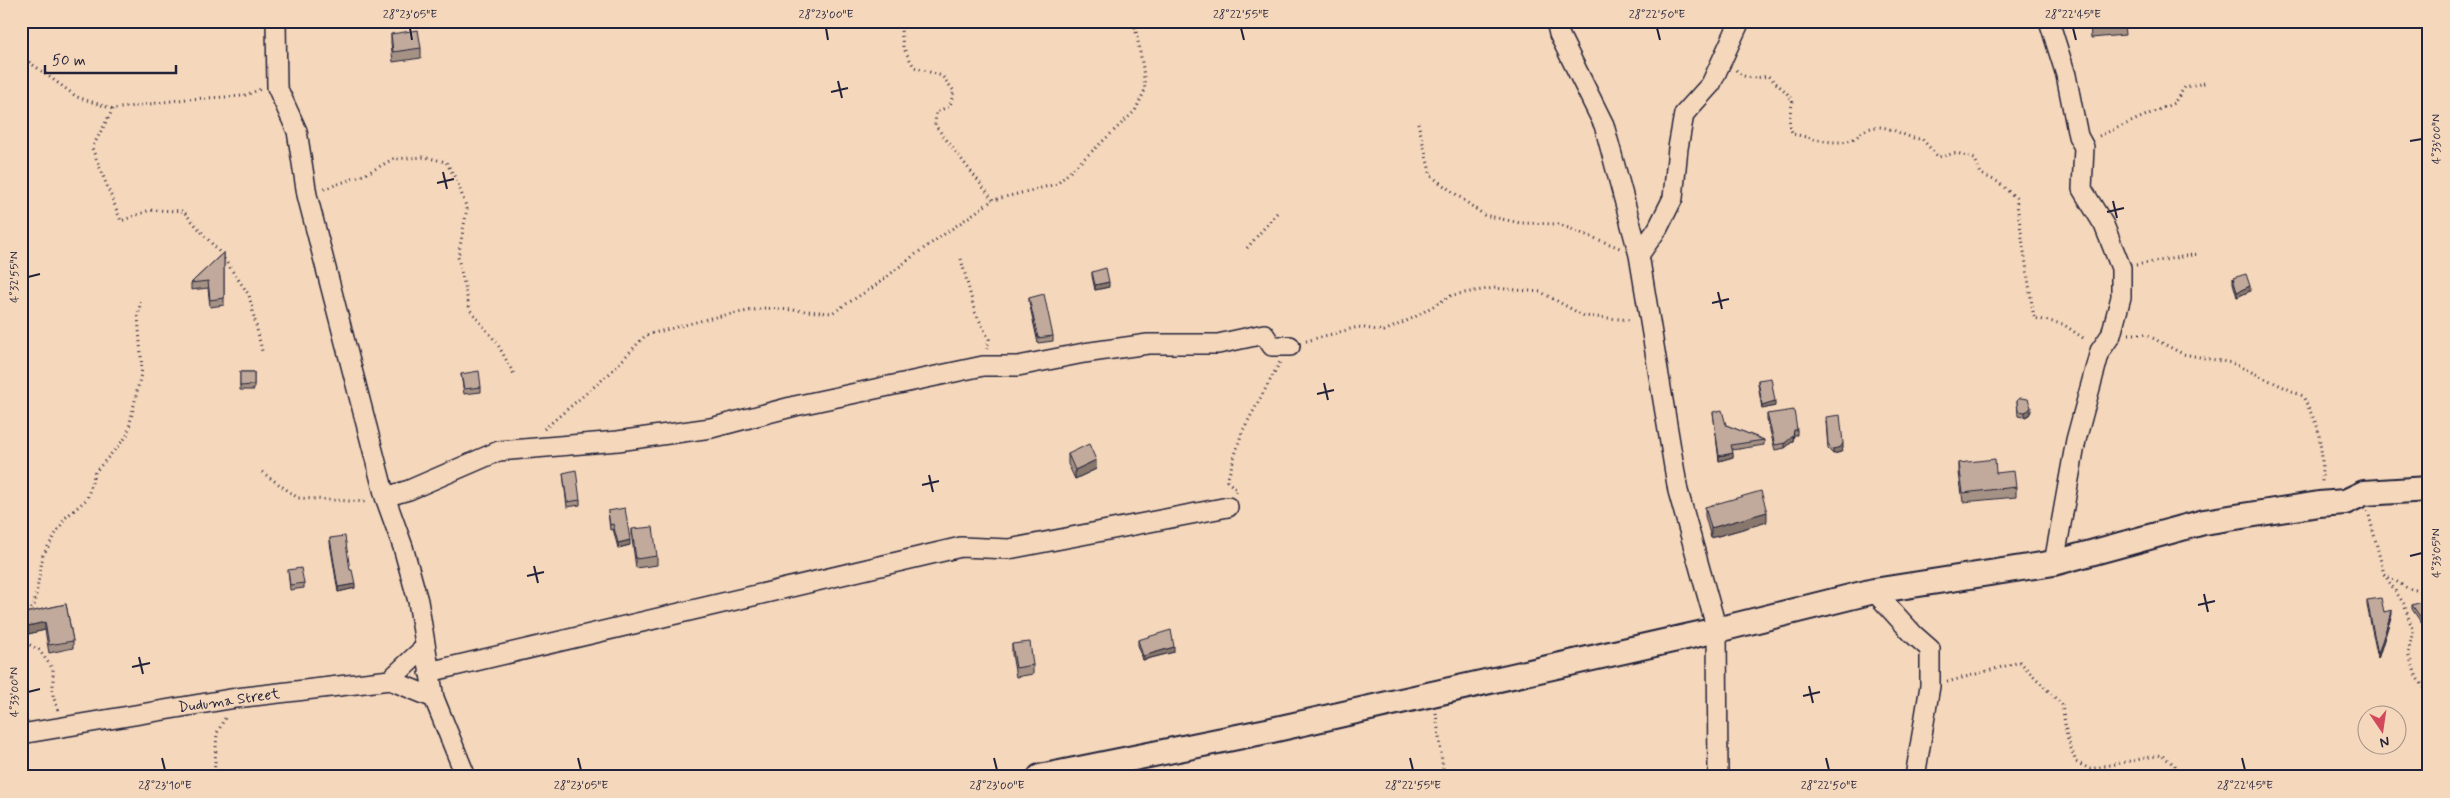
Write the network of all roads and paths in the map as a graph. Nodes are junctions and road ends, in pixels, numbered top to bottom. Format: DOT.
graph roads {
  1 [pos="276,21"];
  2 [pos="900,21"];
  3 [pos="1134,21"];
  4 [pos="1556,21"];
  5 [pos="1740,21"];
  6 [pos="2049,21"];
  7 [pos="21,56"];
  8 [pos="1723,57"];
  9 [pos="2205,83"];
  10 [pos="277,87"];
  11 [pos="113,109"];
  12 [pos="1418,123"];
  13 [pos="2084,148"];
  14 [pos="307,195"];
  15 [pos="993,200"];
  16 [pos="1277,213"];
  17 [pos="1247,248"];
  18 [pos="2198,254"];
  19 [pos="1639,255"];
  20 [pos="961,259"];
  21 [pos="2121,268"];
  22 [pos="140,299"];
  23 [pos="1650,321"];
  24 [pos="2111,335"];
  25 [pos="1290,346"];
  26 [pos="262,351"];
  27 [pos="2100,351"];
  28 [pos="28,357"];
  29 [pos="21,358"];
  30 [pos="983,366"];
  31 [pos="515,376"];
  32 [pos="519,451"];
  33 [pos="262,472"];
  34 [pos="2429,489"];
  35 [pos="2364,494"];
  36 [pos="385,497"];
  37 [pos="2319,504"];
  38 [pos="1228,507"];
  39 [pos="2054,563"];
  40 [pos="2384,574"];
  41 [pos="1874,591"];
  42 [pos="2429,593"];
  43 [pos="21,620"];
  44 [pos="1717,630"];
  45 [pos="21,640"];
  46 [pos="424,648"];
  47 [pos="428,672"];
  48 [pos="390,680"];
  49 [pos="1930,686"];
  50 [pos="1433,694"];
  51 [pos="2429,694"];
  52 [pos="236,698"];
  53 [pos="434,698"];
  54 [pos="64,727"];
  55 [pos="21,734"];
  56 [pos="1107,770"];
  57 [pos="1811,774"];
  58 [pos="214,777"];
  59 [pos="466,777"];
  60 [pos="1040,777"];
  61 [pos="1444,777"];
  62 [pos="1718,777"];
  63 [pos="1793,777"];
  64 [pos="1915,777"];
  65 [pos="2177,777"];
  1 -- 10 [label="street"];
  2 -- 15 [label="path"];
  3 -- 15 [label="path"];
  4 -- 19 [label="street"];
  5 -- 8 [label="street"];
  6 -- 13 [label="street"];
  7 -- 11 [label="path"];
  8 -- 19 [label="street"];
  8 -- 27 [label="path"];
  9 -- 13 [label="path"];
  10 -- 11 [label="path"];
  10 -- 14 [label="street"];
  11 -- 26 [label="path"];
  12 -- 19 [label="path"];
  13 -- 21 [label="street"];
  14 -- 31 [label="path"];
  14 -- 36 [label="street"];
  15 -- 32 [label="path"];
  16 -- 17 [label="path"];
  18 -- 21 [label="path"];
  19 -- 23 [label="street"];
  20 -- 30 [label="path"];
  21 -- 24 [label="street"];
  22 -- 43 [label="path"];
  23 -- 25 [label="path"];
  23 -- 44 [label="street"];
  24 -- 27 [label="street"];
  24 -- 37 [label="path"];
  25 -- 30 [label="street"];
  25 -- 38 [label="path"];
  27 -- 39 [label="street"];
  28 -- 29 [label="path"];
  30 -- 32 [label="street"];
  32 -- 36 [label="street"];
  33 -- 36 [label="path"];
  34 -- 35 [label="street"];
  35 -- 37 [label="street"];
  35 -- 40 [label="path"];
  36 -- 46 [label="street"];
  37 -- 39 [label="street"];
  38 -- 47 [label="street"];
  39 -- 41 [label="street"];
  40 -- 42 [label="path"];
  40 -- 51 [label="path"];
  41 -- 44 [label="street"];
  41 -- 49 [label="street"];
  44 -- 50 [label="street"];
  44 -- 62 [label="street"];
  45 -- 54 [label="path"];
  46 -- 47 [label="street"];
  46 -- 48 [label="street"];
  47 -- 53 [label="street"];
  48 -- 52 [label="street, Duduma Street"];
  48 -- 53 [label="street, Duduma Street"];
  49 -- 64 [label="street"];
  49 -- 65 [label="path"];
  50 -- 56 [label="street"];
  50 -- 61 [label="path"];
  52 -- 54 [label="street, Duduma Street"];
  52 -- 58 [label="path"];
  53 -- 59 [label="street"];
  54 -- 55 [label="street, Duduma Street"];
  56 -- 60 [label="street"];
  57 -- 63 [label="path"];
}
